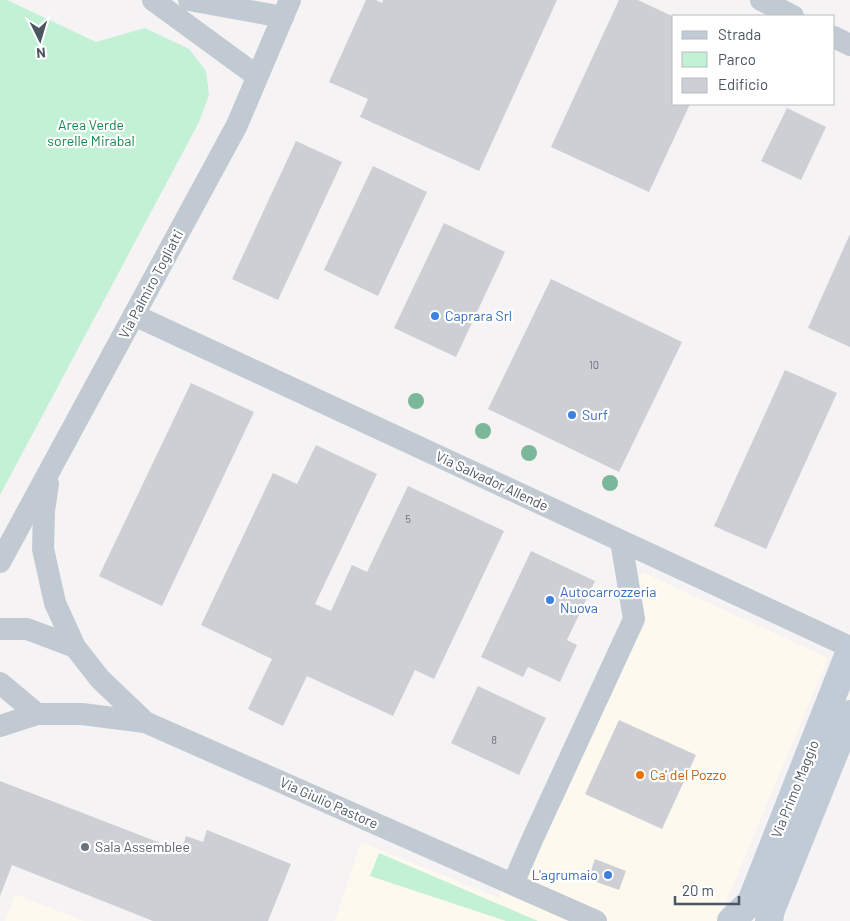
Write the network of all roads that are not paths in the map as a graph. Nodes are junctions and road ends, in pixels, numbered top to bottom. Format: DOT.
graph roads {
  1 [pos="153,0"];
  2 [pos="189,0"];
  3 [pos="761,0"];
  4 [pos="286,9"];
  5 [pos="792,15"];
  6 [pos="835,37"];
  7 [pos="850,45"];
  8 [pos="257,76"];
  9 [pos="134,315"];
  10 [pos="49,472"];
  11 [pos="621,541"];
  12 [pos="0,562"];
  13 [pos="0,629"];
  14 [pos="75,647"];
  15 [pos="850,649"];
  16 [pos="0,683"];
  17 [pos="38,714"];
  18 [pos="850,714"];
  19 [pos="145,722"];
  20 [pos="0,726"];
  21 [pos="513,884"];
  22 [pos="596,921"];
  23 [pos="731,921"];
  24 [pos="769,921"];
  1 -- 8 [label="street"];
  2 -- 4 [label="street"];
  3 -- 5 [label="street"];
  4 -- 8 [label="street, Via Palmiro Togliatti"];
  6 -- 7 [label="street"];
  8 -- 9 [label="street, Via Palmiro Togliatti"];
  9 -- 10 [label="street, Via Palmiro Togliatti"];
  9 -- 11 [label="street, Via Salvador Allende"];
  10 -- 12 [label="street, Via Palmiro Togliatti"];
  10 -- 14 [label="street, Via Giulio Pastore"];
  11 -- 15 [label="street, Via Salvador Allende"];
  11 -- 21 [label="street"];
  13 -- 14 [label="street"];
  14 -- 19 [label="street, Via Giulio Pastore"];
  15 -- 23 [label="street, Via Primo Maggio"];
  16 -- 17 [label="street"];
  17 -- 19 [label="street, Via Giulio Pastore"];
  17 -- 20 [label="street, Via Giulio Pastore"];
  18 -- 24 [label="street, Via Primo Maggio"];
  19 -- 21 [label="street, Via Giulio Pastore"];
  21 -- 22 [label="street, Via Giulio Pastore"];
}
